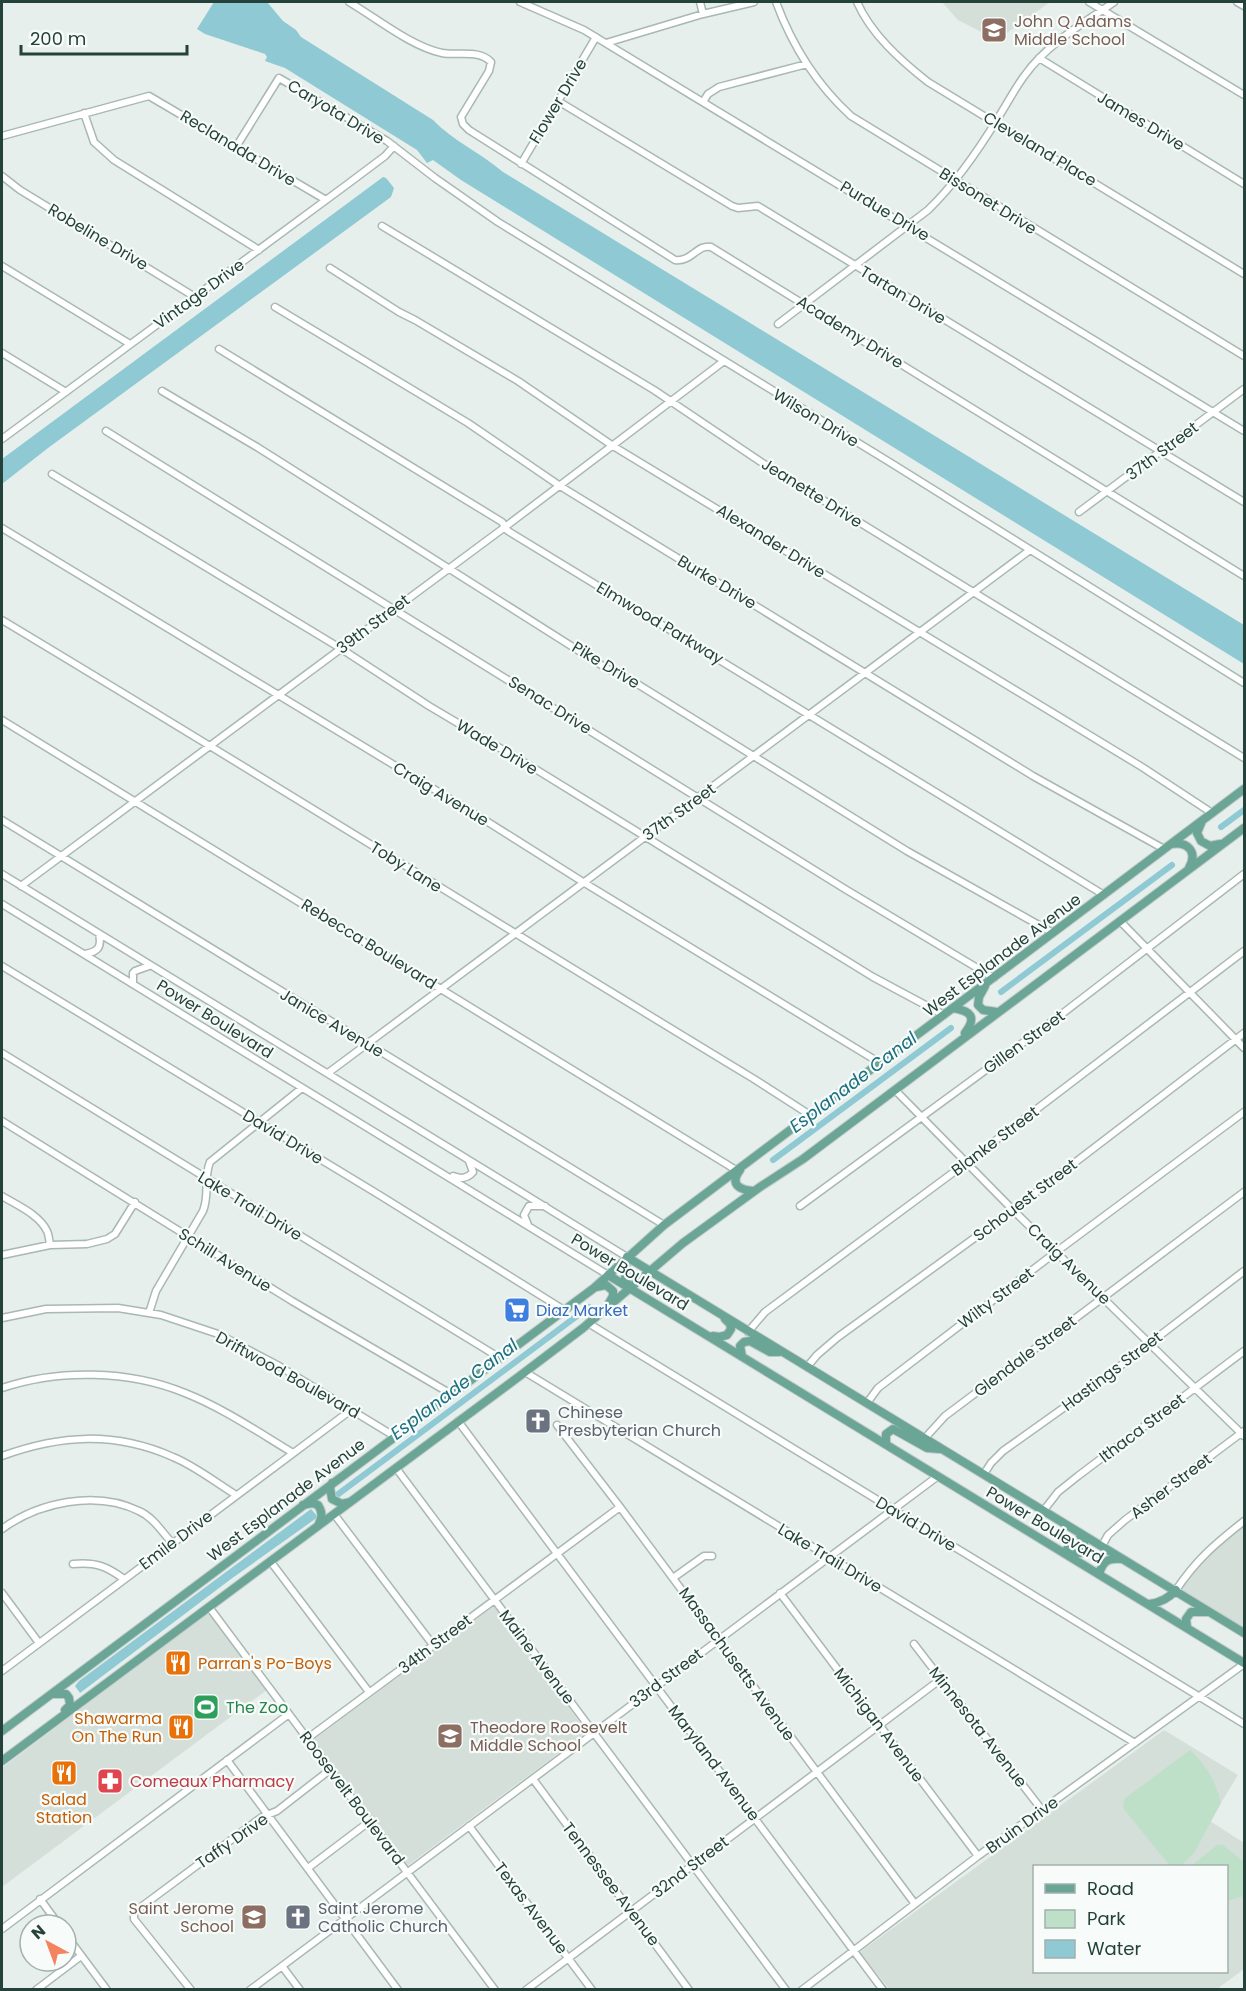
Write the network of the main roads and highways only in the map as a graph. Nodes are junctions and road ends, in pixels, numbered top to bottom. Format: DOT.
graph roads {
  1 [pos="1245,789"];
  2 [pos="1203,820"];
  3 [pos="1245,828"];
  4 [pos="1225,843"];
  5 [pos="1167,846"];
  6 [pos="1186,871"];
  7 [pos="991,980"];
  8 [pos="953,1008"];
  9 [pos="997,1012"];
  10 [pos="959,1042"];
  11 [pos="747,1162"];
  12 [pos="754,1191"];
  13 [pos="627,1257"];
  14 [pos="650,1271"];
  15 [pos="608,1275"];
  16 [pos="594,1288"];
  17 [pos="630,1288"];
  18 [pos="605,1309"];
  19 [pos="724,1317"];
  20 [pos="708,1335"];
  21 [pos="780,1352"];
  22 [pos="742,1356"];
  23 [pos="886,1444"];
  24 [pos="942,1449"];
  25 [pos="333,1482"];
  26 [pos="351,1502"];
  27 [pos="301,1505"];
  28 [pos="318,1527"];
  29 [pos="1076,1530"];
  30 [pos="1057,1548"];
  31 [pos="1126,1560"];
  32 [pos="1099,1574"];
  33 [pos="1176,1590"];
  34 [pos="1149,1604"];
  35 [pos="1211,1612"];
  36 [pos="1187,1627"];
  37 [pos="1245,1633"];
  38 [pos="1245,1664"];
  39 [pos="51,1694"];
  40 [pos="15,1720"];
  41 [pos="48,1726"];
  42 [pos="2,1731"];
  43 [pos="2,1736"];
  44 [pos="2,1761"];
  1 -- 2 [label="main road, West Esplanade Avenue"];
  2 -- 4 [label="main road"];
  2 -- 5 [label="main road, West Esplanade Avenue"];
  3 -- 4 [label="main road"];
  4 -- 6 [label="main road"];
  5 -- 6 [label="main road"];
  5 -- 7 [label="main road, West Esplanade Avenue"];
  6 -- 9 [label="main road"];
  7 -- 8 [label="main road, West Esplanade Avenue"];
  7 -- 9 [label="main road"];
  8 -- 10 [label="main road"];
  8 -- 11 [label="main road, West Esplanade Avenue"];
  9 -- 10 [label="main road"];
  10 -- 12 [label="main road"];
  11 -- 12 [label="main road"];
  11 -- 13 [label="main road, West Esplanade Avenue"];
  12 -- 14 [label="main road"];
  13 -- 14 [label="main road, Power Boulevard"];
  13 -- 15 [label="main road, West Esplanade Avenue"];
  13 -- 17 [label="main road"];
  14 -- 17 [label="main road"];
  14 -- 19 [label="main road, Power Boulevard"];
  15 -- 16 [label="main road, West Esplanade Avenue"];
  15 -- 17 [label="main road, Power Boulevard"];
  16 -- 18 [label="main road"];
  16 -- 25 [label="main road, West Esplanade Avenue"];
  17 -- 18 [label="main road"];
  17 -- 20 [label="main road, Power Boulevard"];
  18 -- 26 [label="main road"];
  19 -- 20 [label="main road"];
  19 -- 21 [label="main road, Power Boulevard"];
  20 -- 22 [label="main road, Power Boulevard"];
  21 -- 22 [label="main road"];
  21 -- 24 [label="main road, Power Boulevard"];
  22 -- 23 [label="main road, Power Boulevard"];
  23 -- 24 [label="main road"];
  23 -- 30 [label="main road, Power Boulevard"];
  24 -- 29 [label="main road, Power Boulevard"];
  25 -- 26 [label="main road"];
  25 -- 27 [label="main road, West Esplanade Avenue"];
  26 -- 28 [label="main road"];
  27 -- 28 [label="main road"];
  27 -- 39 [label="main road, West Esplanade Avenue"];
  28 -- 41 [label="main road"];
  29 -- 30 [label="main road"];
  29 -- 31 [label="main road, Power Boulevard"];
  30 -- 32 [label="main road, Power Boulevard"];
  31 -- 32 [label="main road"];
  31 -- 33 [label="main road, Power Boulevard"];
  32 -- 34 [label="main road, Power Boulevard"];
  33 -- 34 [label="main road"];
  33 -- 35 [label="main road, Power Boulevard"];
  34 -- 36 [label="main road, Power Boulevard"];
  35 -- 36 [label="main road"];
  35 -- 37 [label="main road, Power Boulevard"];
  36 -- 38 [label="main road, Power Boulevard"];
  39 -- 40 [label="main road, West Esplanade Avenue"];
  39 -- 41 [label="main road"];
  40 -- 42 [label="main road, West Esplanade Avenue"];
  40 -- 43 [label="main road"];
  41 -- 44 [label="main road"];
}
